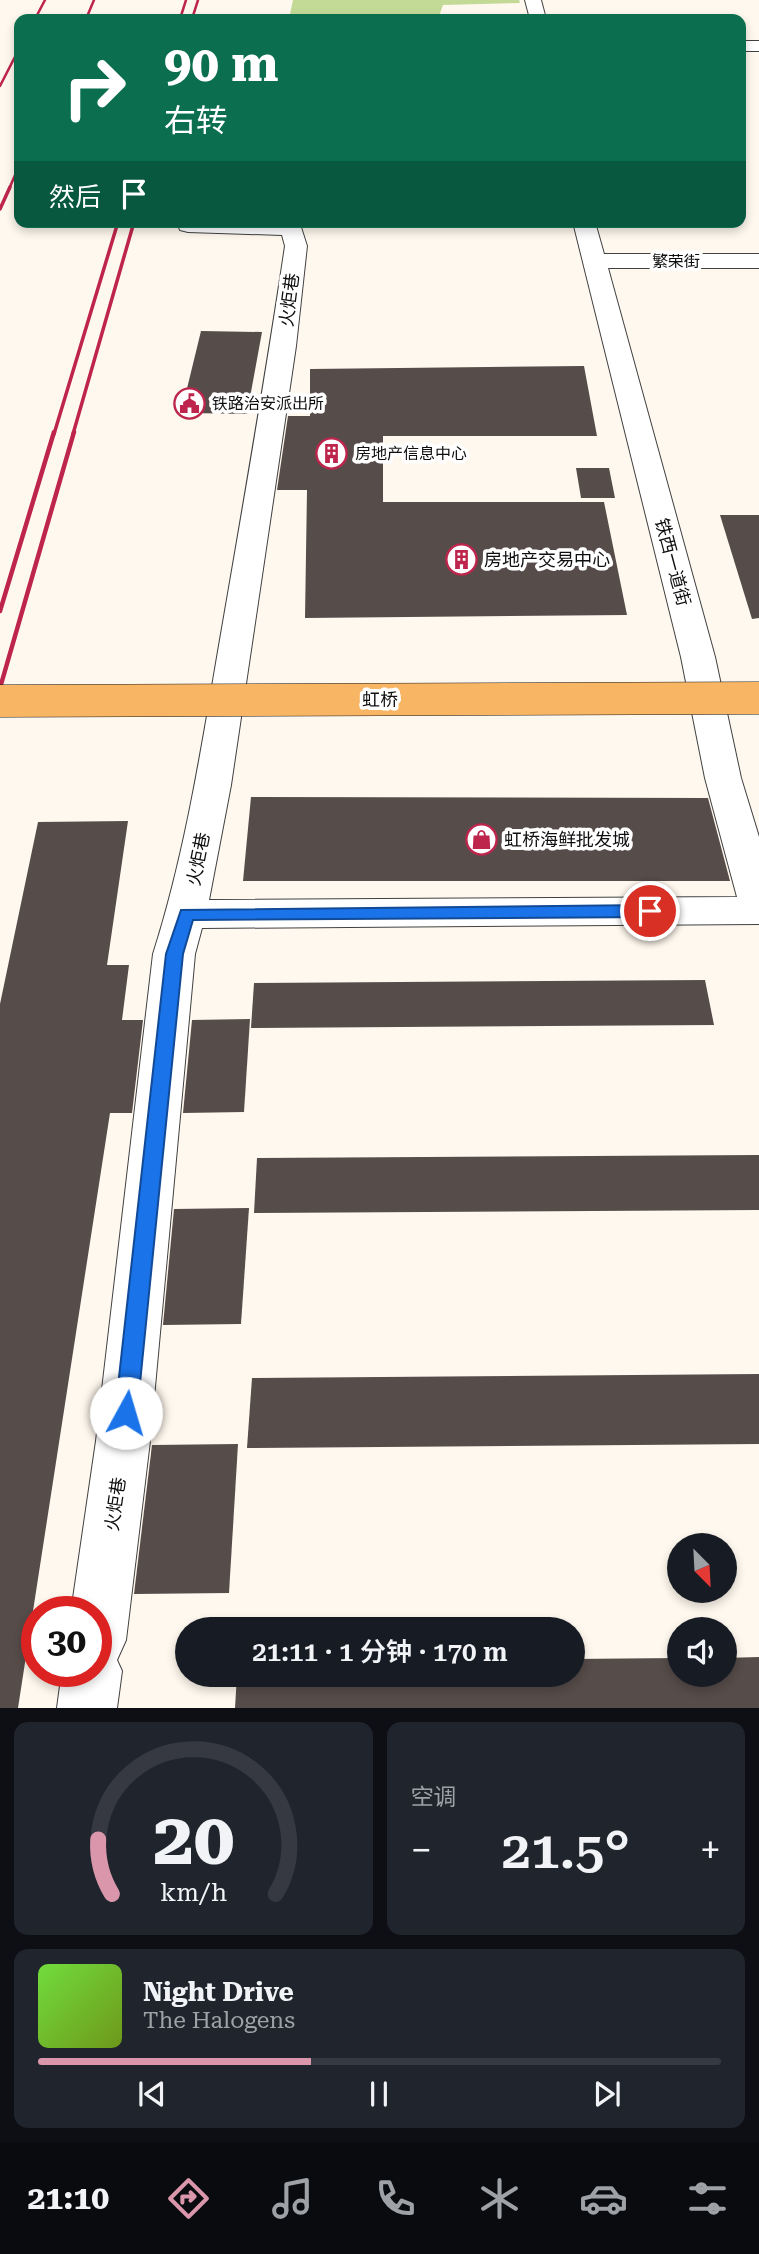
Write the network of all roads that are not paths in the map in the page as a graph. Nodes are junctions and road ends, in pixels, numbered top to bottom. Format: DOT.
graph roads {
  1 [pos="285,228"];
  2 [pos="585,228"];
  3 [pos="593,261"];
  4 [pos="759,261"];
  5 [pos="759,698"];
  6 [pos="0,701"];
  7 [pos="759,903"];
  8 [pos="759,910"];
  9 [pos="187,914"];
  10 [pos="102,1596"];
  11 [pos="90,1687"];
  12 [pos="87,1708"];
  1 -- 9 [label="street, 火炬巷"];
  2 -- 3 [label="street, 铁西一道街"];
  3 -- 4 [label="street, 繁荣街"];
  3 -- 7 [label="street, 铁西一道街"];
  5 -- 6 [label="main road, 虹桥, bridge"];
  8 -- 9 [label="street"];
  9 -- 10 [label="street, 火炬巷"];
  11 -- 12 [label="street"];
}
